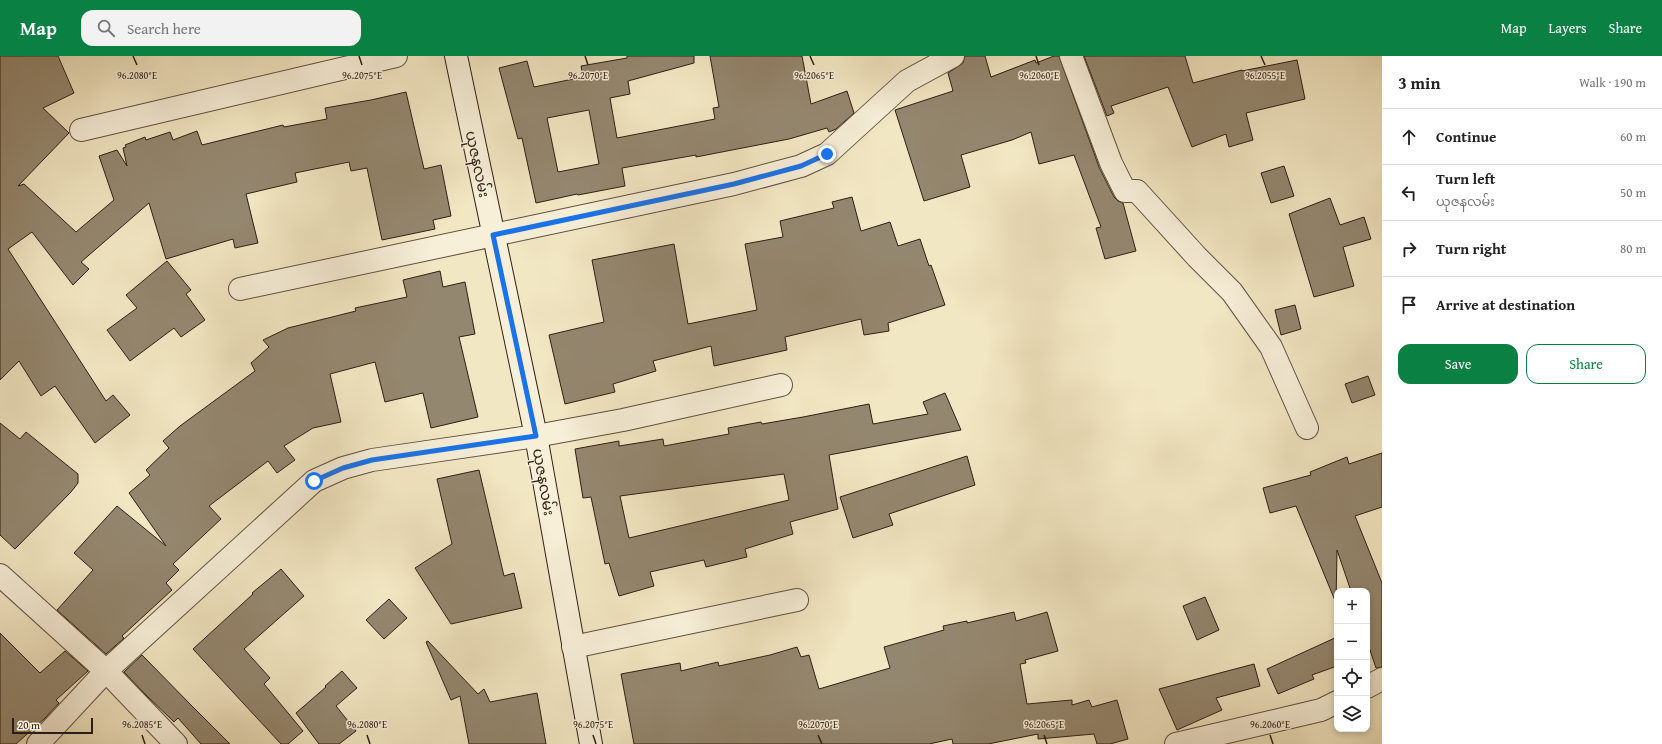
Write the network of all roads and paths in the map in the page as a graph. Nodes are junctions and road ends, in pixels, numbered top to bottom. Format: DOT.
graph roads {
  1 [pos="396,56"];
  2 [pos="456,56"];
  3 [pos="953,56"];
  4 [pos="1071,56"];
  5 [pos="81,130"];
  6 [pos="493,235"];
  7 [pos="240,289"];
  8 [pos="781,385"];
  9 [pos="1306,428"];
  10 [pos="536,436"];
  11 [pos="0,575"];
  12 [pos="797,600"];
  13 [pos="573,647"];
  14 [pos="106,671"];
  15 [pos="1382,679"];
  16 [pos="1370,685"];
  17 [pos="1334,704"];
  18 [pos="38,744"];
  19 [pos="176,744"];
  20 [pos="591,744"];
  21 [pos="1176,744"];
  1 -- 5 [label="street"];
  2 -- 6 [label="street, ယုဇနလမ်း"];
  3 -- 6 [label="street"];
  4 -- 9 [label="street"];
  6 -- 7 [label="street"];
  6 -- 10 [label="street, ယုဇနလမ်း"];
  8 -- 10 [label="street"];
  10 -- 13 [label="street, ယုဇနလမ်း"];
  10 -- 14 [label="street"];
  11 -- 14 [label="street"];
  12 -- 13 [label="street"];
  13 -- 20 [label="street, ယုဇနလမ်း"];
  14 -- 18 [label="street"];
  14 -- 19 [label="street"];
  15 -- 16 [label="street"];
  17 -- 21 [label="street"];
}
